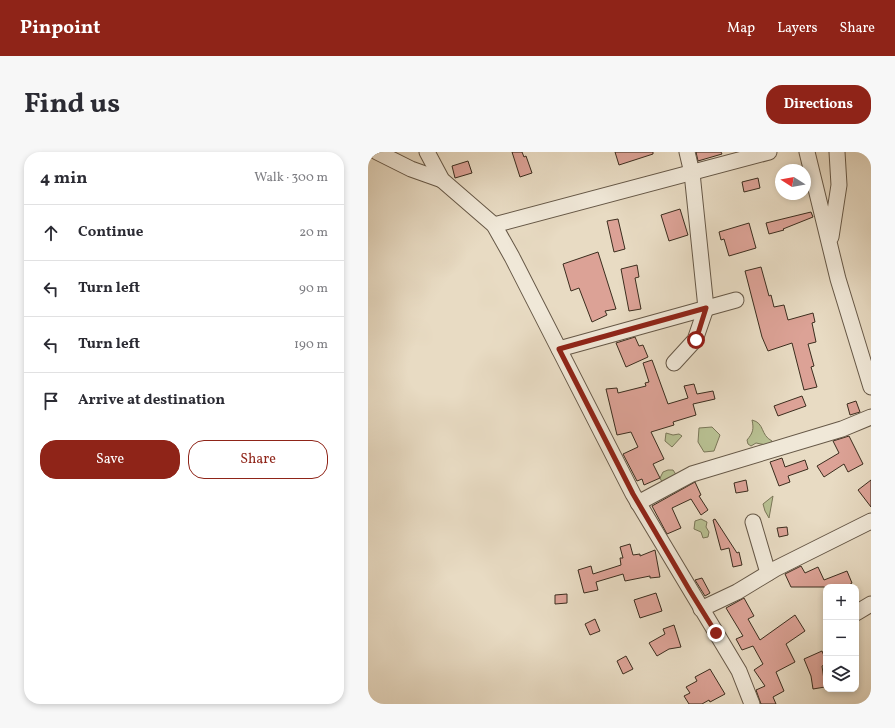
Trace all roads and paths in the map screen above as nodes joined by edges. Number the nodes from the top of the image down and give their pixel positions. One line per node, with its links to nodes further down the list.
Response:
1 (377, 152): 8 (street)
2 (427, 152): 8 (street)
3 (688, 152): 7 (street)
4 (769, 152): 7 (street)
5 (807, 152): 10 (street)
6 (837, 152): 10 (street)
7 (692, 173): 9 (street); 12 (street)
8 (442, 180): 9 (street)
9 (494, 225): 13 (street)
10 (830, 244): 15 (street)
11 (736, 300): 12 (street)
12 (706, 308): 13 (street); 14 (street)
13 (559, 349): 17 (street)
14 (674, 363)
15 (871, 387)
16 (871, 417): 17 (street)
17 (638, 503): 22 (street)
18 (871, 521): 20 (street)
19 (753, 522): 20 (street)
20 (768, 573): 22 (street)
21 (871, 604): 23 (street)
22 (701, 609): 24 (street)
23 (859, 611)
24 (752, 704)

